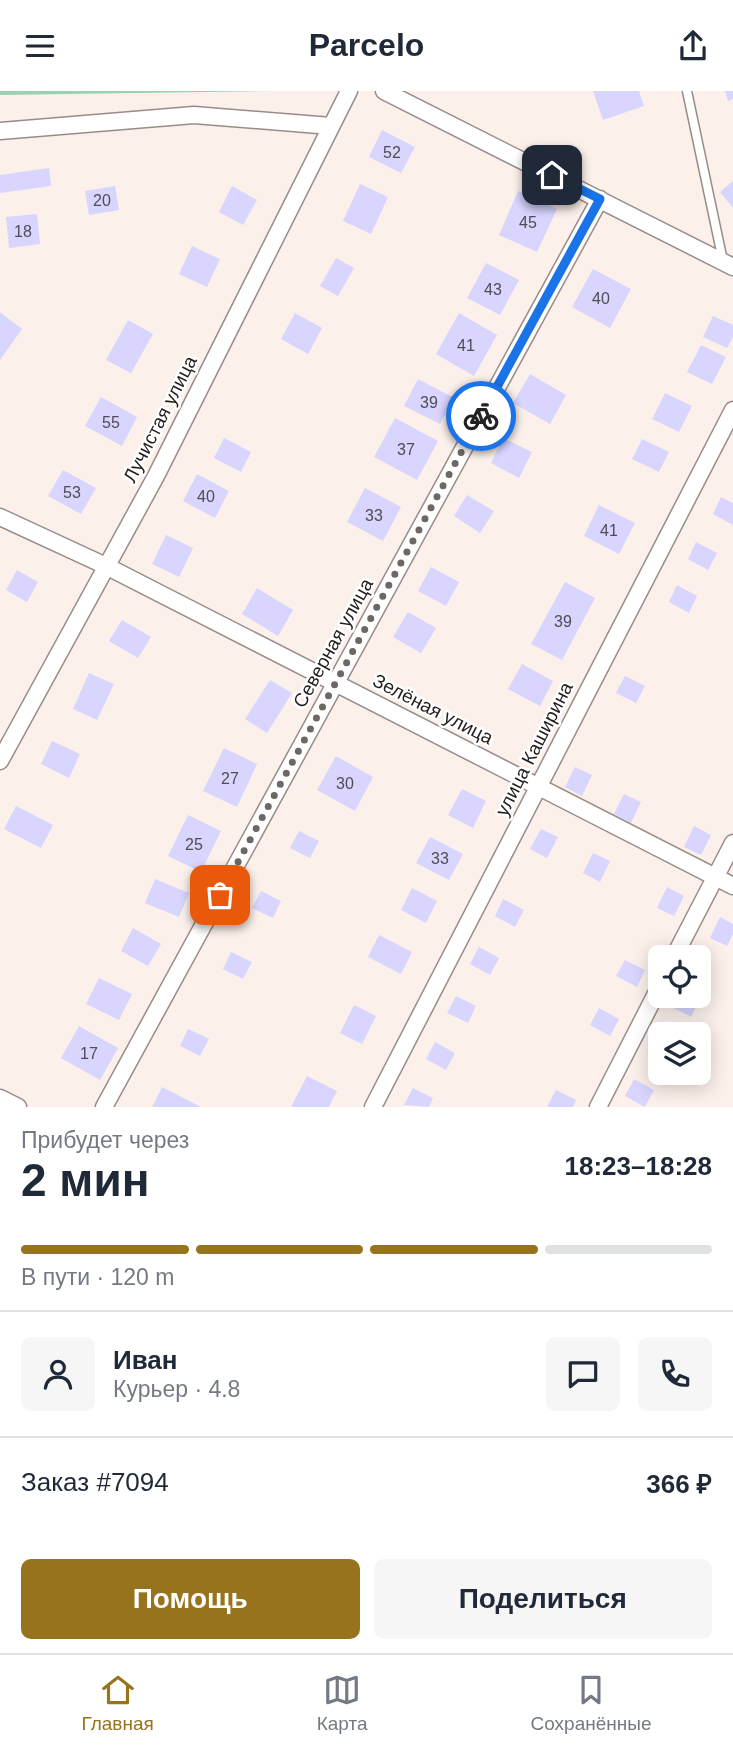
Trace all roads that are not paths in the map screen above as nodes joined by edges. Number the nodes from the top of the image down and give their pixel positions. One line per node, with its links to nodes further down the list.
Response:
1 (349, 91): 4 (street, Лучистая улица)
2 (384, 91): 6 (street)
3 (687, 91): 7 (lane)
4 (331, 126): 5 (street); 10 (street, Лучистая улица)
5 (0, 131)
6 (600, 199): 7 (street); 11 (street, Северная улица)
7 (728, 264)
8 (733, 410): 13 (street, улица Каширина)
9 (0, 517): 10 (street, Зелёная улица)
10 (106, 566): 11 (street, Зелёная улица); 12 (street, Лучистая улица)
11 (335, 683): 13 (street, Зелёная улица); 21 (street, Северная улица)
12 (0, 761)
13 (538, 787): 15 (street, Зелёная улица); 22 (street, улица Каширина)
14 (733, 843): 15 (street)
15 (716, 877): 16 (street, Зелёная улица); 17 (street)
16 (733, 886)
17 (680, 945)
18 (649, 1008): 23 (street)
19 (0, 1098): 20 (street)
20 (18, 1107)
21 (104, 1107)
22 (373, 1107)
23 (597, 1107)

